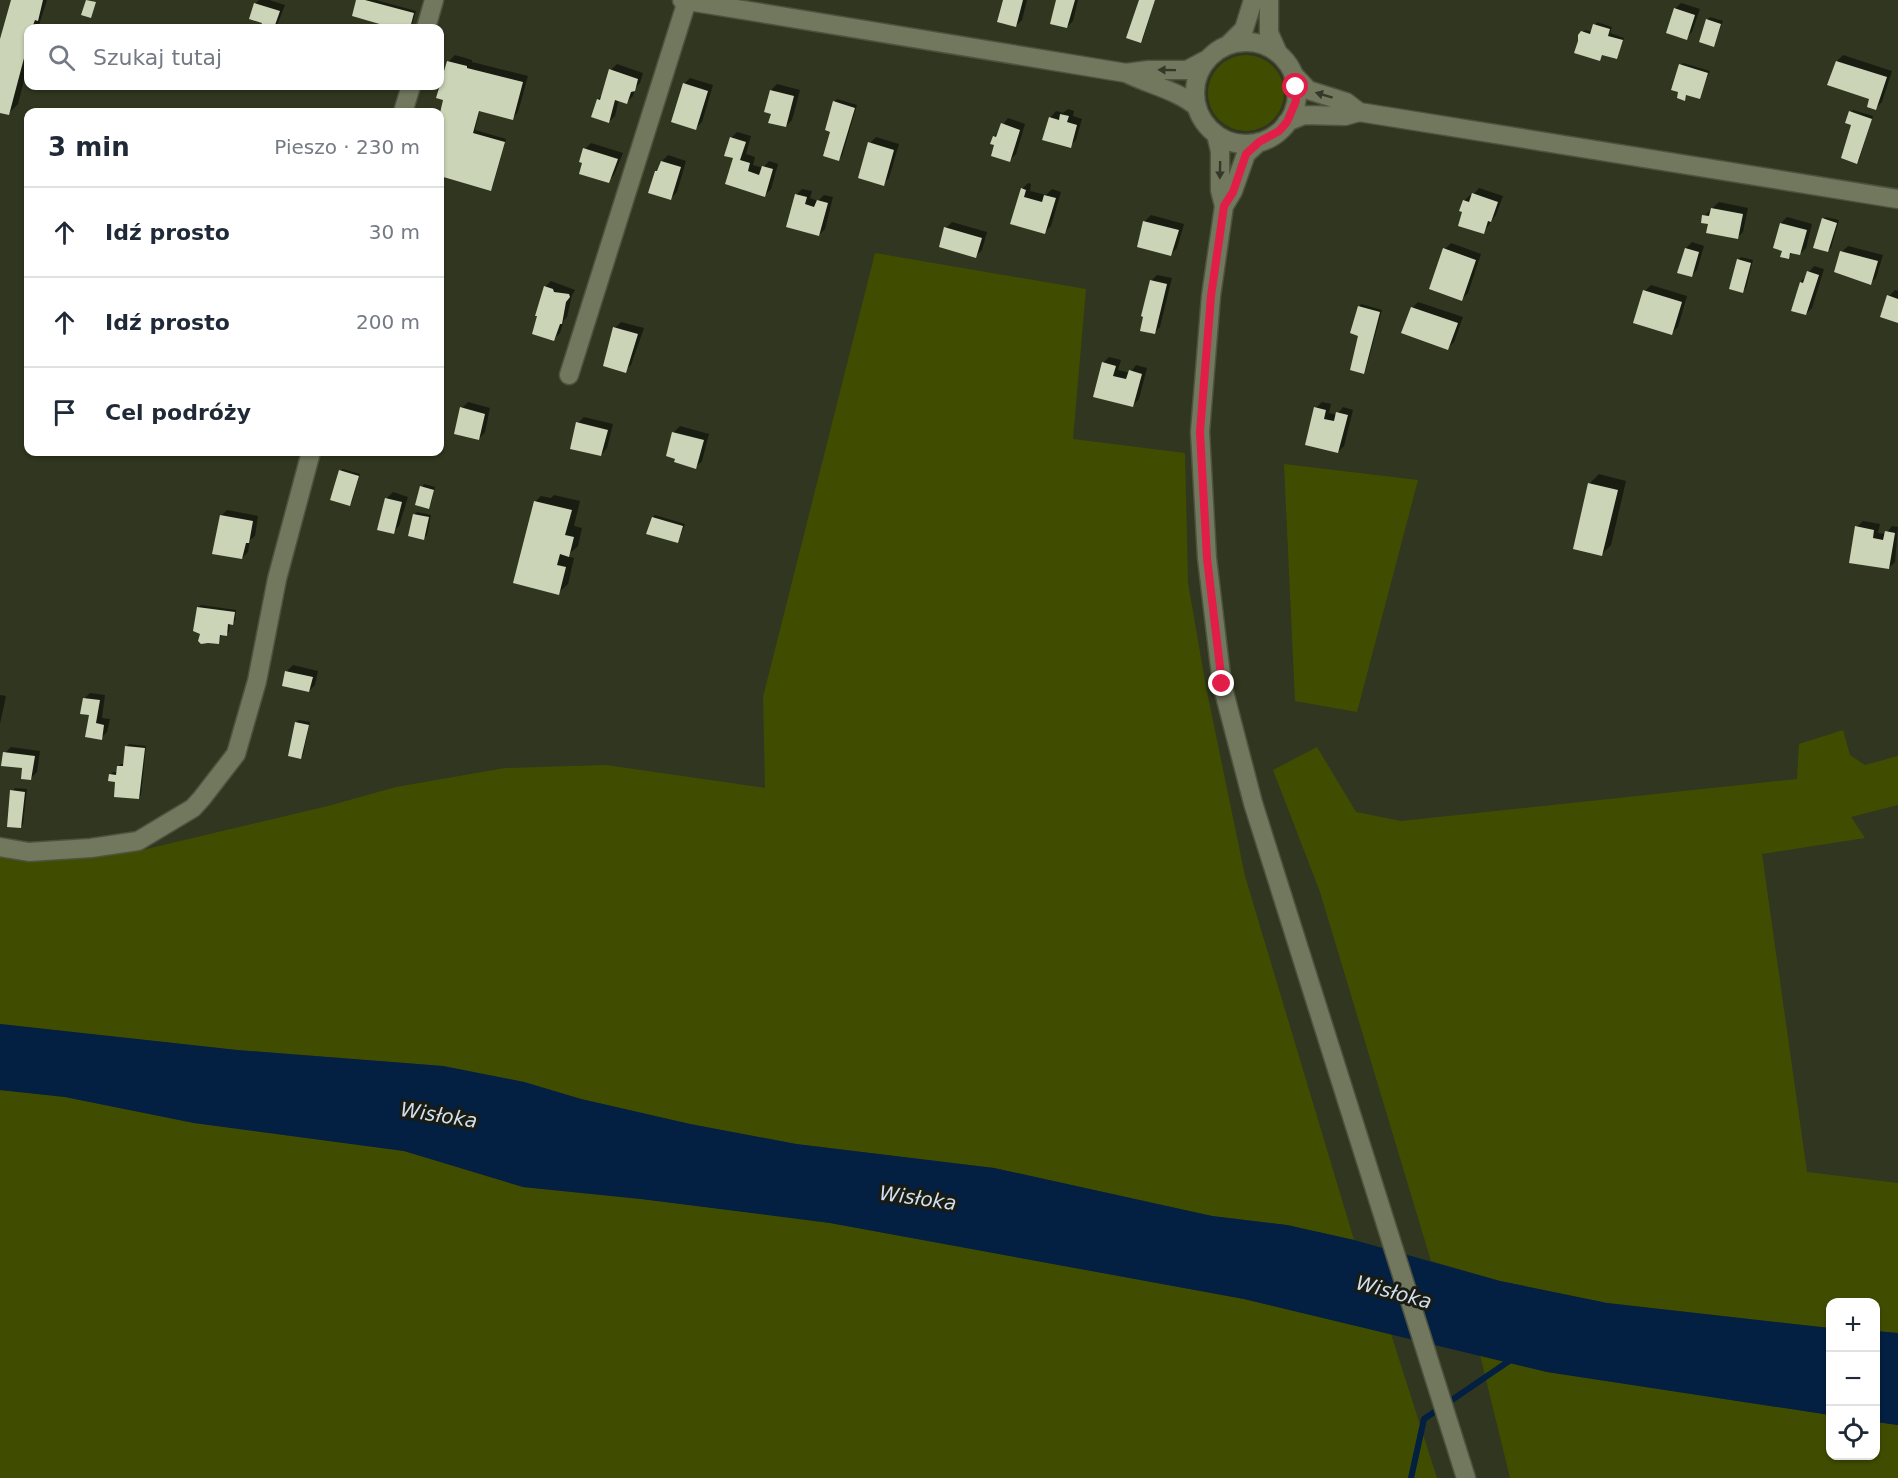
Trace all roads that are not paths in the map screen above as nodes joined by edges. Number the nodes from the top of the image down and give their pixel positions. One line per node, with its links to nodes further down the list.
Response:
1 (434, 0): 5 (main road)
2 (685, 0): 9 (main road); 20 (main road)
3 (1253, 0): 6 (main road)
4 (1269, 0): 7 (main road)
5 (427, 24)
6 (1228, 45): 7 (main road); 8 (main road)
7 (1278, 53): 10 (main road)
8 (1206, 60): 9 (main road, one-way to 9); 12 (main road)
9 (1126, 73): 12 (main road)
10 (1293, 75): 14 (main road, one-way to 10); 15 (main road)
11 (410, 90): 13 (main road)
12 (1197, 106): 16 (main road)
13 (404, 108)
14 (1359, 111): 15 (main road); 18 (main road)
15 (1287, 122): 17 (main road)
16 (1216, 134): 17 (main road); 19 (main road, one-way to 19)
17 (1259, 142): 19 (main road)
18 (1898, 199)
19 (1224, 206): 23 (main road)
20 (568, 375)
21 (310, 456): 22 (main road)
22 (0, 847)
23 (1466, 1478)

